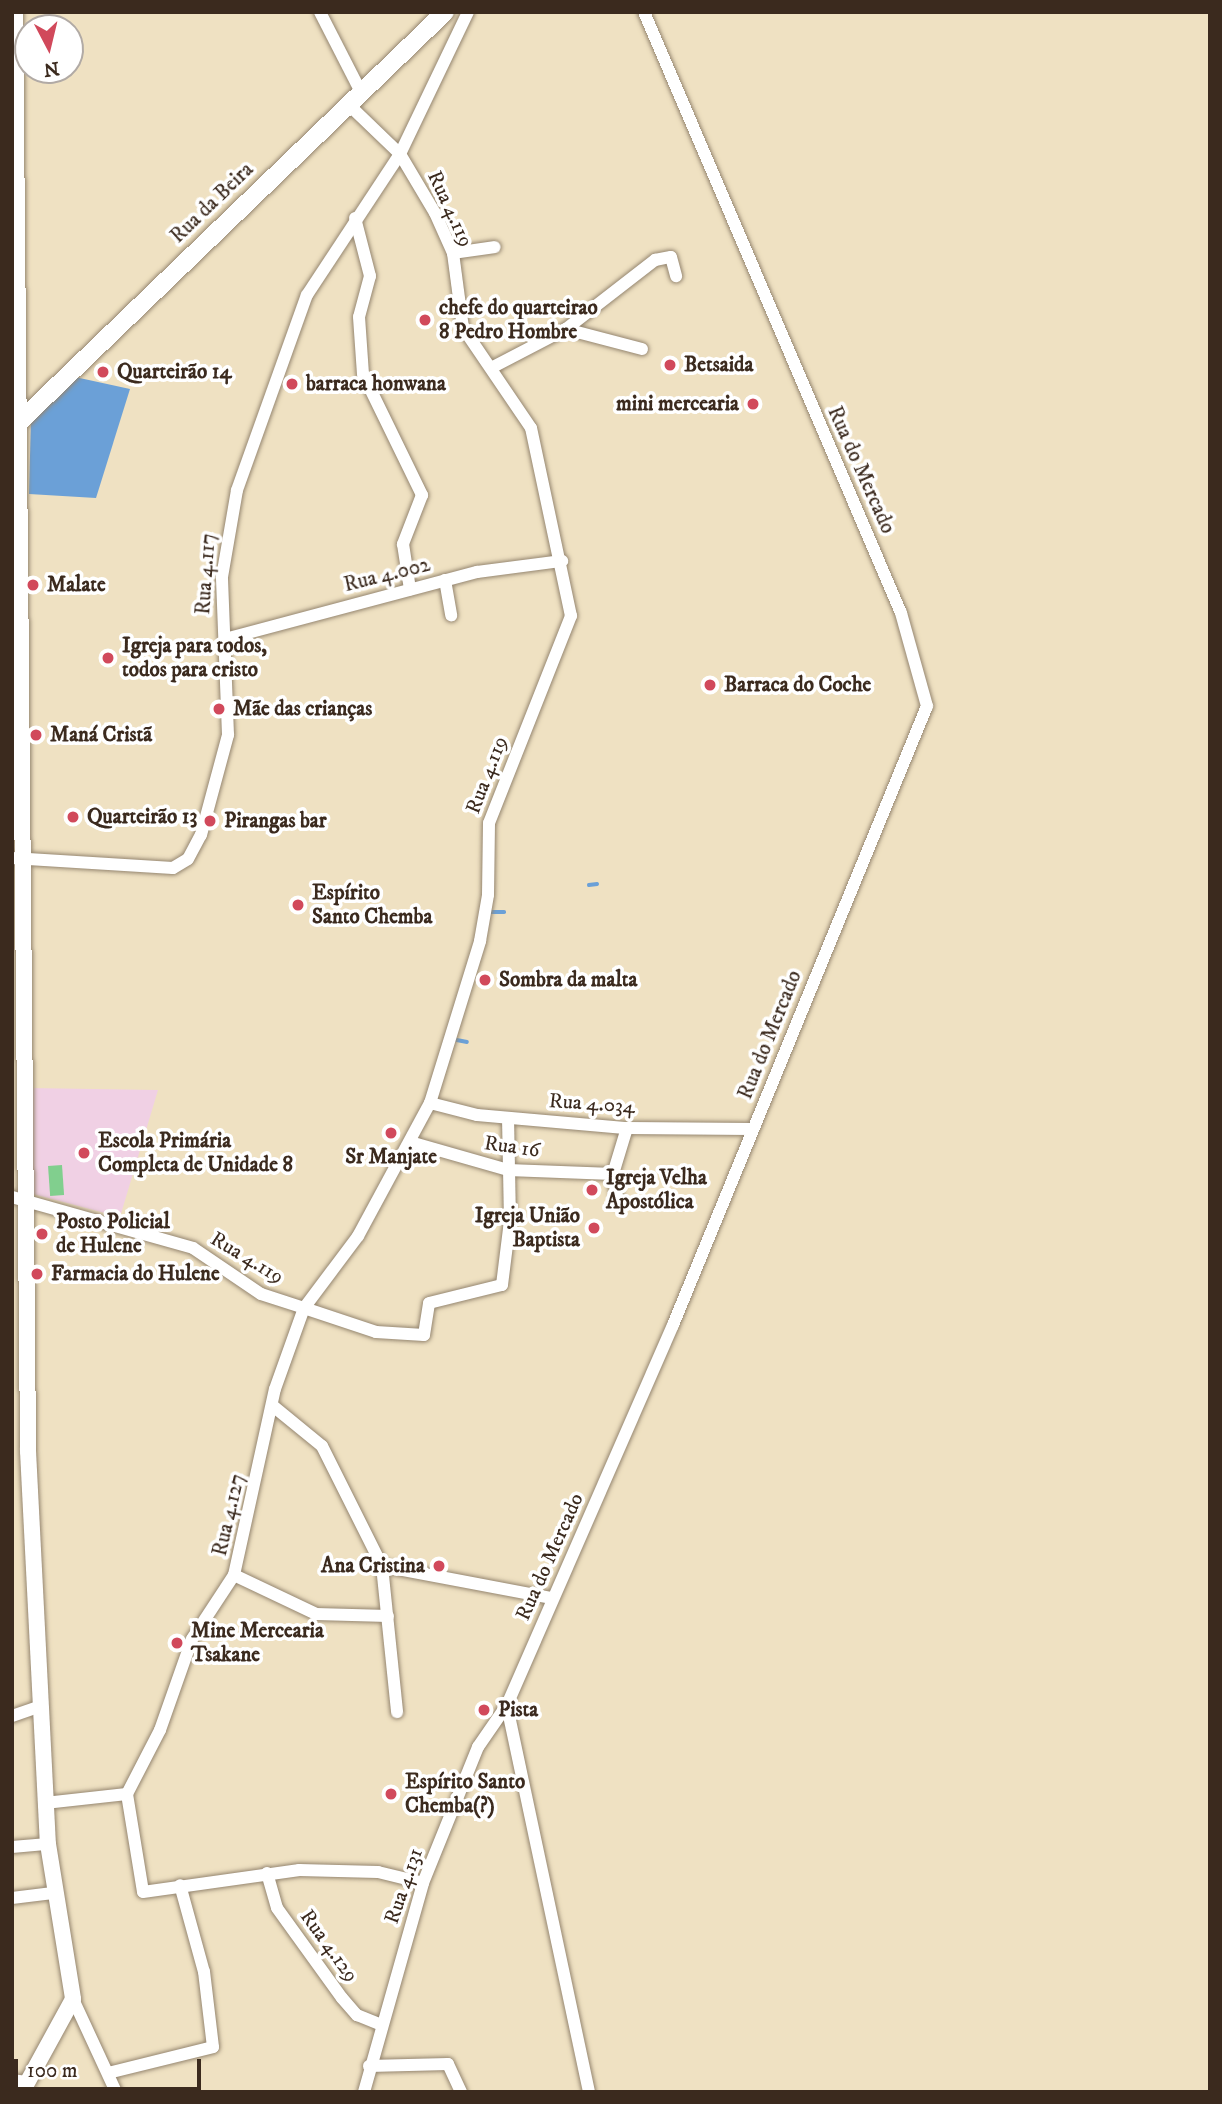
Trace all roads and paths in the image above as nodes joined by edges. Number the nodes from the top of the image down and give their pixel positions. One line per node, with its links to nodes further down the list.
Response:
1 (320, 12): 7 (street, Rua 4.119)
2 (445, 12): 7 (main road, Rua da Beira)
3 (468, 12): 8 (street, Rua 4.117)
4 (643, 12): 38 (street, Rua do Mercado)
5 (14, 22): 6 (street)
6 (13, 98): 9 (street)
7 (354, 98): 8 (street, Rua 4.119); 20 (main road, Rua da Beira)
8 (400, 154): 10 (street, Rua 4.117); 13 (street, Rua 4.119)
9 (14, 164): 11 (street)
10 (355, 218): 24 (street); 26 (street, Rua 4.117)
11 (14, 234): 15 (street)
12 (495, 247): 13 (street)
13 (453, 253): 18 (street, Rua 4.119)
14 (676, 276): 16 (street)
15 (14, 308): 19 (street)
16 (566, 329): 17 (street); 18 (street)
17 (642, 349)
18 (491, 368): 21 (street, Rua 4.119)
19 (14, 377): 20 (street)
20 (15, 427): 22 (street)
21 (562, 561): 23 (street, Rua 4.002); 34 (street, Rua 4.119)
22 (16, 575): 27 (street)
23 (445, 580): 24 (street, Rua 4.002); 25 (street)
24 (410, 589): 26 (street, Rua 4.002)
25 (451, 615)
26 (225, 639): 30 (street, Rua 4.117)
27 (15, 646): 28 (street)
28 (15, 712): 29 (street)
29 (16, 791): 30 (street)
30 (16, 858): 31 (street)
31 (17, 926): 32 (street)
32 (17, 985): 33 (street)
33 (17, 1060): 36 (street)
34 (430, 1103): 35 (street, Rua 4.034); 39 (street, Rua 4.119)
35 (508, 1118): 37 (street, Rua 4.034); 40 (street)
36 (17, 1127): 42 (street)
37 (627, 1128): 38 (street, Rua 4.034); 41 (street)
38 (752, 1129): 48 (street, Rua do Mercado)
39 (410, 1142): 40 (street, Rua 16); 44 (street, Rua 4.119)
40 (508, 1170): 41 (street, Rua 16); 44 (street)
41 (613, 1174): 43 (street)
42 (19, 1197): 44 (street, Rua 4.119); 51 (street)
43 (618, 1203)
44 (304, 1308): 45 (street, Rua 4.127)
45 (272, 1406): 46 (street); 47 (street, Rua 4.127)
46 (382, 1566): 48 (street); 49 (street)
47 (234, 1575): 49 (street); 54 (street, Rua 4.127)
48 (552, 1598): 50 (street, Rua do Mercado)
49 (388, 1616): 52 (street)
50 (507, 1705): 59 (street, Rua 4.131); 71 (street)
51 (38, 1707): 53 (street); 55 (street)
52 (397, 1712)
53 (12, 1716)
54 (127, 1794): 55 (street); 60 (street)
55 (45, 1803): 56 (street)
56 (48, 1844): 57 (street); 61 (street)
57 (12, 1847)
58 (267, 1873): 59 (street); 60 (street); 64 (street, Rua 4.129)
59 (423, 1883): 64 (street, Rua 4.131)
60 (180, 1885): 66 (street)
61 (53, 1893): 62 (street); 63 (street)
62 (12, 1898)
63 (73, 1999): 66 (street); 67 (street)
64 (379, 2024): 65 (street, Rua 4.131)
65 (369, 2066): 69 (street, Rua 4.131); 70 (street)
66 (108, 2073): 68 (street)
67 (20, 2084)
68 (116, 2092)
69 (364, 2092)
70 (461, 2092)
71 (589, 2092)

